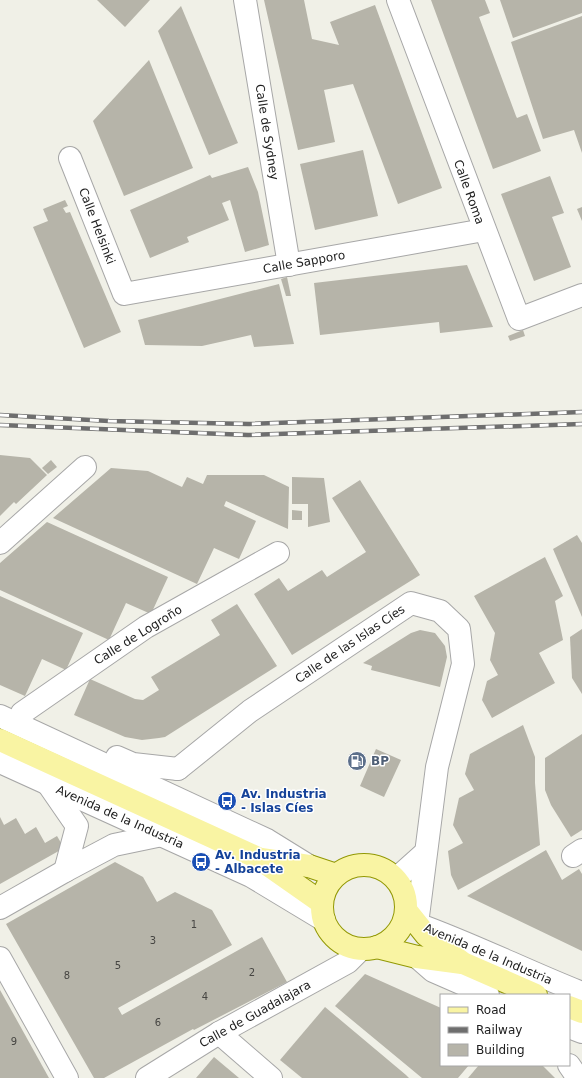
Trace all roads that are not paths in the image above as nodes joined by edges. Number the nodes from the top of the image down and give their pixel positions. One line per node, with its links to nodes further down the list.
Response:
1 (245, 0): 5 (street, Calle de Sydney)
2 (398, 0): 4 (street, Calle Roma)
3 (70, 158): 6 (street, Calle Helsinki)
4 (484, 230): 5 (street, Calle Sapporo); 7 (street, Calle Roma)
5 (289, 265): 6 (street, Calle Sapporo)
6 (124, 294)
7 (582, 295)
8 (85, 467): 9 (street)
9 (0, 543)
10 (278, 553): 12 (street, Calle de Logroño)
11 (0, 703): 12 (street)
12 (22, 713): 16 (street)
13 (0, 716): 18 (street, Avenida de la Industria)
14 (0, 740): 21 (main road, Avenida de la Industria)
15 (0, 762): 17 (street, Avenida de la Industria)
16 (178, 769): 18 (street); 20 (street, Calle de las Islas Cíes)
17 (48, 784): 19 (street, Avenida de la Industria); 23 (street)
18 (170, 794): 22 (street, Avenida de la Industria)
19 (162, 835): 23 (street); 27 (street, Avenida de la Industria)
20 (425, 853): 25 (street); 28 (street, Calle de las Islas Cíes)
21 (258, 858): 22 (main road, Avenida de la Industria); 27 (main road, Avenida de la Industria)
22 (309, 866): 24 (main road, Avenida de la Industria)
23 (65, 871): 26 (street)
24 (336, 875): 25 (main road); 27 (main road)
25 (396, 879): 28 (main road)
26 (0, 908)
27 (323, 912): 29 (main road)
28 (408, 918): 29 (main road); 32 (main road, Avenida de la Industria); 33 (street, Avenida de la Industria)
29 (369, 948): 30 (main road, Avenida de la Industria); 40 (street, Calle de Guadalajara)
30 (417, 957): 32 (main road, Avenida de la Industria); 34 (street, Avenida de la Industria)
31 (0, 958): 42 (street)
32 (463, 963): 35 (main road, Avenida de la Industria)
33 (582, 993)
34 (486, 994)
35 (534, 994)
36 (570, 1008): 37 (main road)
37 (582, 1012)
38 (570, 1027): 39 (street)
39 (582, 1032)
40 (218, 1033): 43 (street, Calle de Guadalajara); 44 (street)
41 (570, 1066): 45 (street)
42 (67, 1078)
43 (147, 1078)
44 (272, 1078)
45 (578, 1078)

